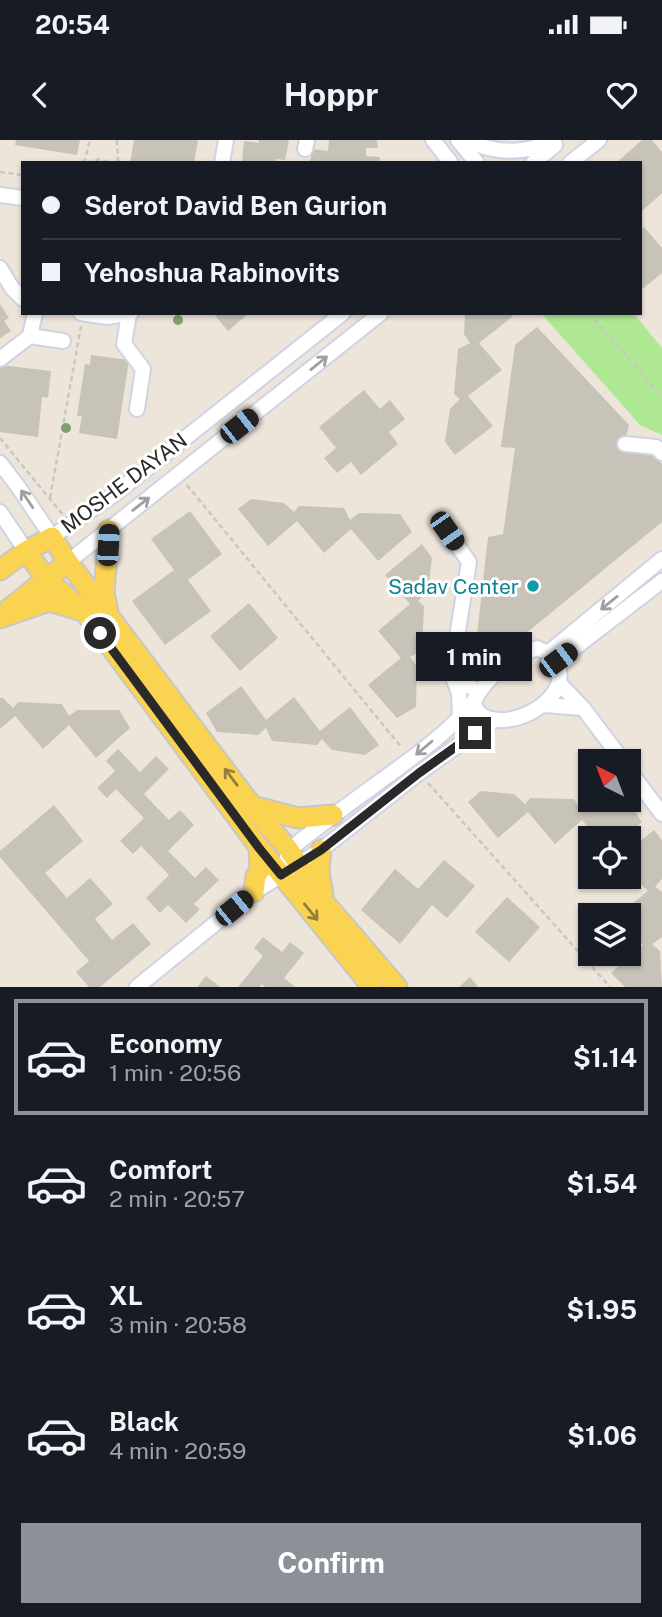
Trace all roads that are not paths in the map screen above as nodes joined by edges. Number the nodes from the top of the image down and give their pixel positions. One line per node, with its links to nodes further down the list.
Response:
1 (226, 140): 8 (street)
2 (433, 140): 9 (street); 10 (street)
3 (458, 140): 11 (street)
4 (466, 140): 5 (street)
5 (554, 140)
6 (562, 140): 12 (street)
7 (599, 140): 13 (street)
8 (222, 161)
9 (437, 161)
10 (450, 161)
11 (475, 161)
12 (536, 161)
13 (573, 161)
14 (0, 194): 15 (street)
15 (21, 198)
16 (0, 268): 17 (street)
17 (21, 297)
18 (35, 315): 24 (street)
19 (91, 315): 20 (street)
20 (123, 315)
21 (130, 315): 27 (street)
22 (340, 315): 34 (street, MOSHE DAYAN)
23 (378, 315): 32 (street, MOSHE DAYAN, one-way to 23)
24 (30, 336): 25 (street); 26 (street)
25 (62, 341)
26 (0, 359)
27 (137, 409)
28 (625, 444): 29 (street)
29 (662, 453)
30 (0, 463): 34 (street, one-way to 30)
31 (0, 512): 35 (street)
32 (109, 530): 37 (street, MOSHE DAYAN); 42 (main road)
33 (447, 531): 45 (street)
34 (52, 537): 35 (main road, MOSHE DAYAN); 37 (main road)
35 (26, 551): 38 (main road, MOSHE DAYAN); 39 (main road)
36 (662, 559): 44 (street, one-way to 44)
37 (68, 562): 39 (main road, MOSHE DAYAN); 42 (main road)
38 (0, 570)
39 (47, 580): 41 (main road); 43 (main road, MOSHE DAYAN)
40 (662, 581): 44 (street)
41 (84, 611): 43 (main road); 57 (main road)
42 (109, 616): 54 (main road, one-way to 42)
43 (0, 617)
44 (553, 657): 46 (street); 47 (street)
45 (451, 674): 47 (street); 50 (street)
46 (559, 683): 48 (street); 49 (street)
47 (473, 693): 50 (street); 51 (street)
48 (545, 705): 49 (street); 51 (street)
49 (583, 708): 52 (street)
50 (460, 718): 56 (street, one-way to 56)
51 (494, 720): 58 (street)
52 (614, 749)
53 (641, 786): 55 (street)
54 (252, 806): 56 (main road); 59 (main road)
55 (662, 814)
56 (333, 815): 59 (street)
57 (259, 848): 59 (main road); 60 (main road)
58 (321, 850): 59 (street); 61 (main road)
59 (289, 863): 60 (street); 61 (main road); 63 (main road, one-way to 63)
60 (254, 892): 62 (street)
61 (324, 902): 64 (main road)
62 (137, 987)
63 (372, 987)
64 (397, 987)

